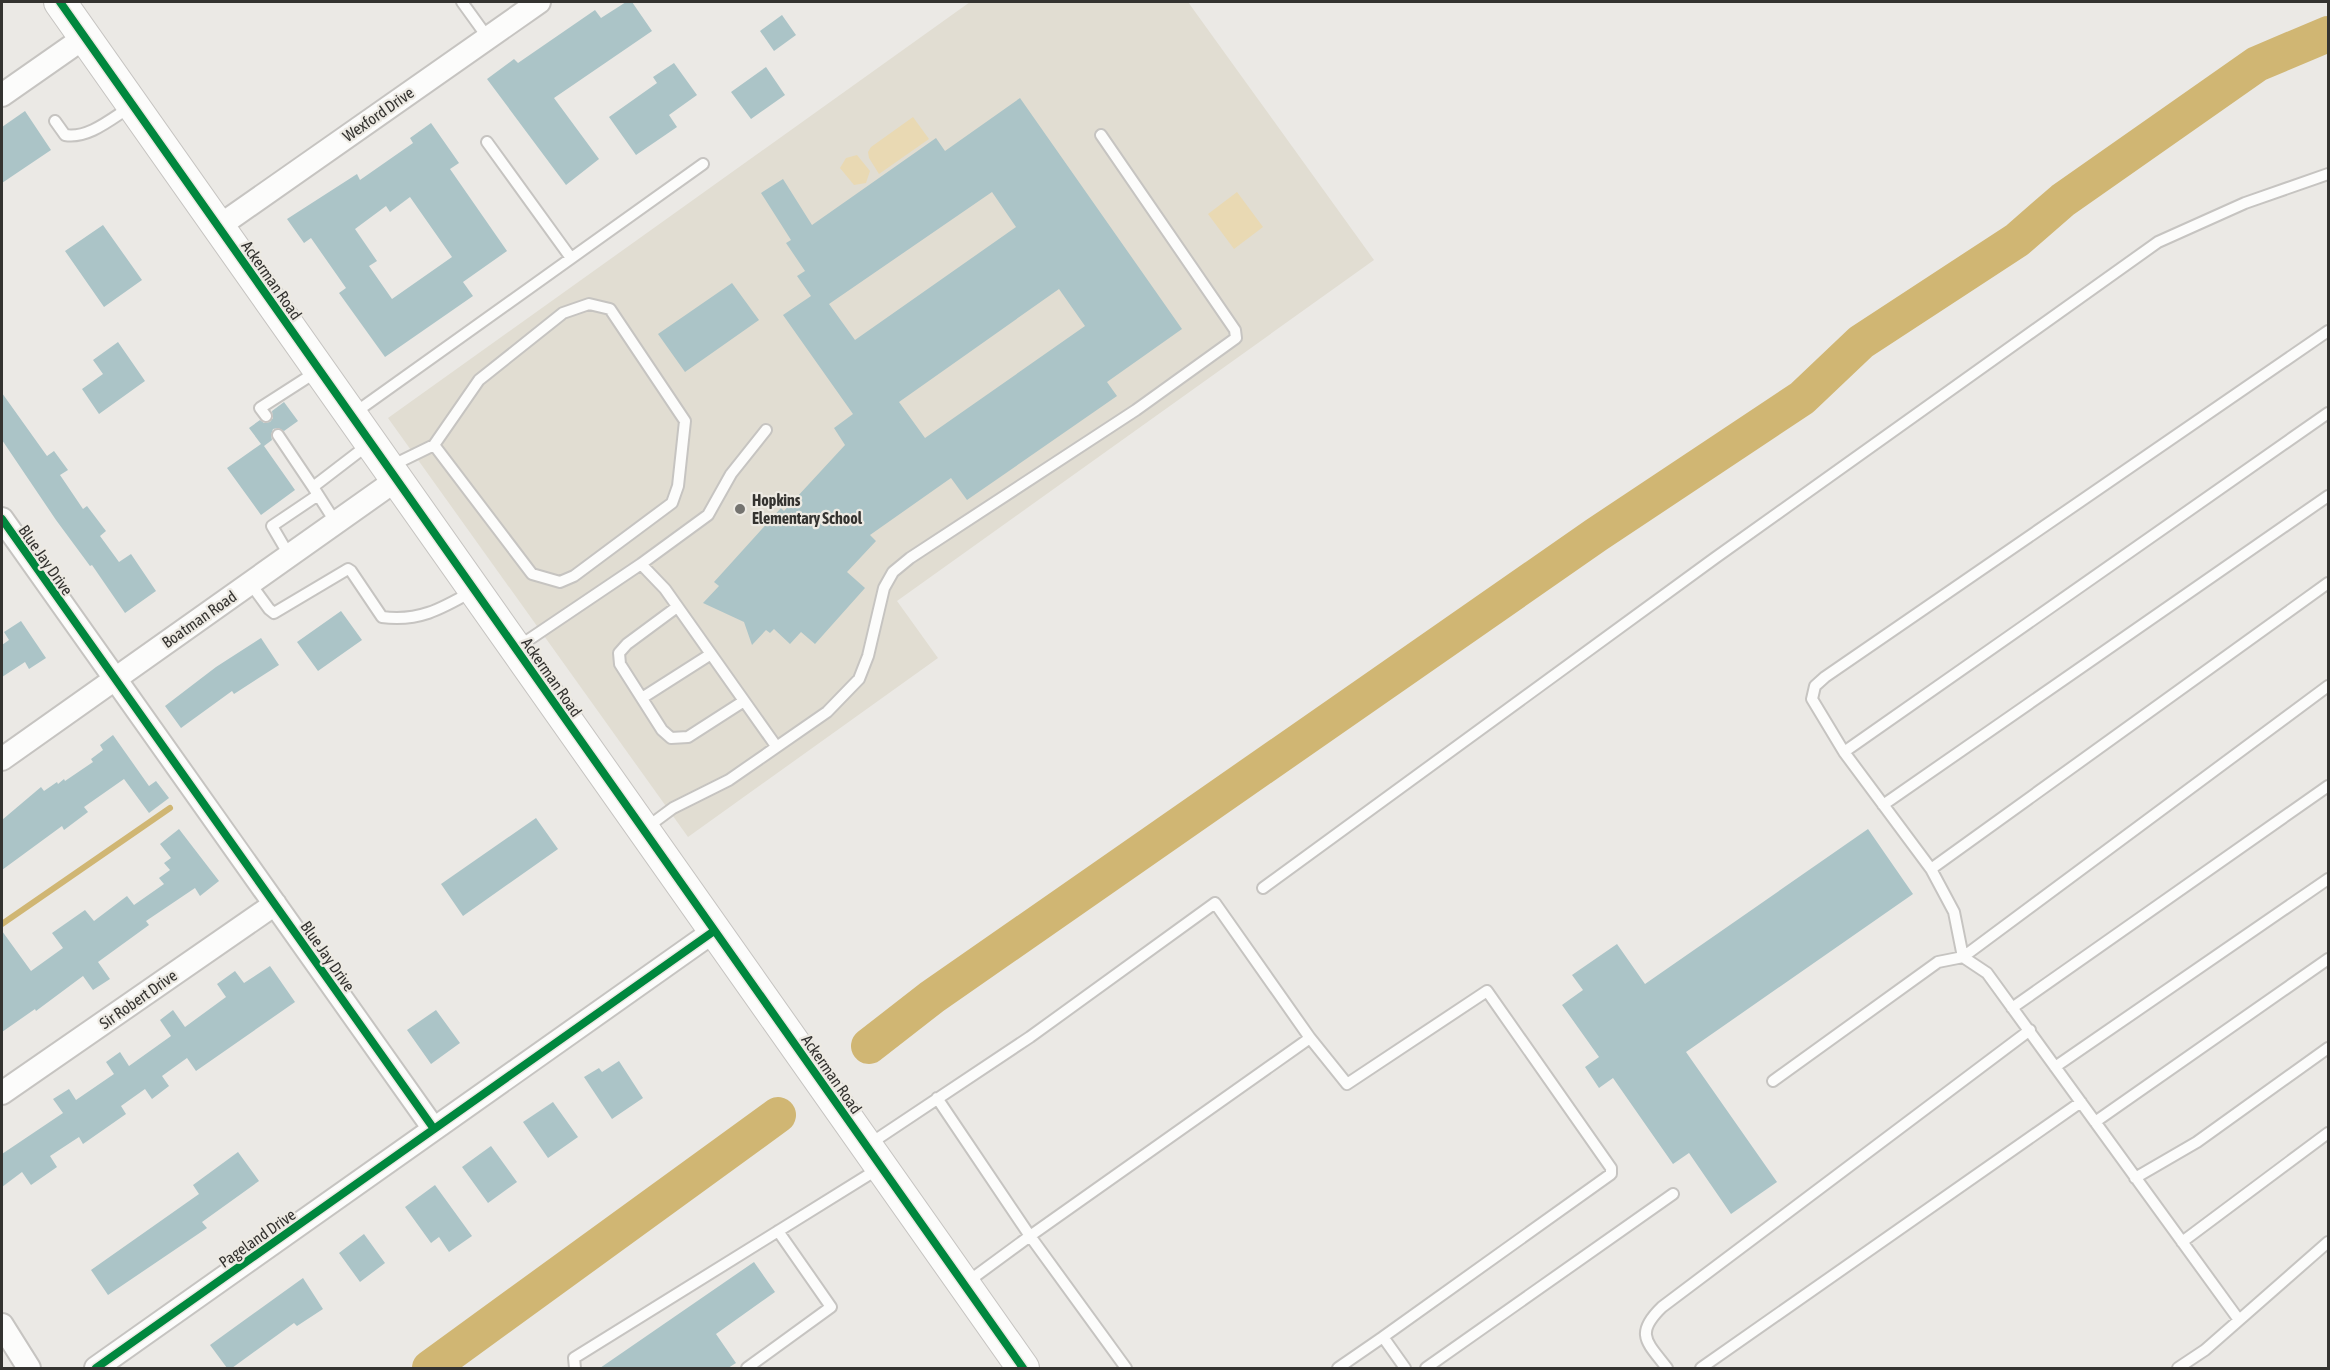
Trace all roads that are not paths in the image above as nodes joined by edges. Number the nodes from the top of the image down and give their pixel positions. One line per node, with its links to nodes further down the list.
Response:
1 (60, 2): 4 (street, Ackerman Road)
2 (462, 2): 5 (lane)
3 (539, 2): 5 (street, Wexford Drive)
4 (85, 37): 6 (street); 7 (street, Ackerman Road)
5 (488, 38): 13 (street, Wexford Drive)
6 (2, 95)
7 (133, 106): 8 (lane); 13 (street, Ackerman Road)
8 (55, 121)
9 (1101, 135): 40 (lane)
10 (487, 142): 14 (lane)
11 (704, 164): 14 (lane)
12 (2328, 174): 48 (lane)
13 (218, 227): 16 (street, Ackerman Road)
14 (572, 258): 18 (lane)
15 (2328, 331): 41 (lane)
16 (319, 371): 18 (street, Ackerman Road); 19 (lane)
17 (2328, 413): 41 (lane)
18 (351, 415): 23 (street, Ackerman Road)
19 (266, 416)
20 (766, 430): 29 (lane)
21 (278, 435): 24 (lane)
22 (434, 445): 22 (lane); 23 (lane)
23 (385, 463): 24 (lane); 27 (street, Boatman Road); 32 (street, Ackerman Road)
24 (315, 491): 27 (lane); 28 (lane)
25 (2328, 496): 44 (lane)
26 (2, 519): 36 (street, Blue Jay Drive)
27 (336, 523): 28 (street, Boatman Road)
28 (289, 555): 30 (street, Boatman Road)
29 (641, 564): 33 (lane); 34 (lane)
30 (250, 583): 32 (lane); 36 (street, Boatman Road)
31 (2328, 583): 46 (lane)
32 (474, 591): 34 (street, Ackerman Road)
33 (677, 607): 35 (lane); 38 (lane)
34 (515, 649): 45 (street, Ackerman Road)
35 (711, 654): 38 (lane); 39 (lane)
36 (113, 679): 42 (street, Boatman Road); 49 (street, Blue Jay Drive)
37 (2328, 686): 51 (lane)
38 (642, 698): 39 (lane)
39 (744, 701): 40 (lane)
40 (776, 746): 45 (lane)
41 (1844, 752): 44 (lane)
42 (2, 759)
43 (2328, 786): 53 (lane)
44 (1883, 805): 46 (lane)
45 (643, 830): 50 (street, Ackerman Road)
46 (1931, 869): 51 (lane)
47 (2328, 879): 57 (lane)
48 (1263, 888)
49 (274, 904): 59 (street, Sir Robert Drive); 63 (street, Blue Jay Drive)
50 (714, 931): 63 (street); 65 (street, Ackerman Road)
51 (1963, 957): 53 (lane); 58 (lane)
52 (2328, 959): 62 (lane)
53 (2012, 1008): 54 (lane)
54 (2030, 1030): 57 (lane); 85 (lane)
55 (1310, 1038): 60 (lane); 69 (lane); 75 (lane)
56 (2328, 1048): 66 (lane)
57 (2055, 1067): 61 (lane)
58 (1773, 1081)
59 (2, 1093)
60 (937, 1098): 65 (lane); 69 (lane)
61 (2081, 1102): 62 (lane); 86 (lane)
62 (2095, 1122): 66 (lane)
63 (434, 1129): 77 (street, Pageland Drive)
64 (2328, 1133): 70 (lane)
65 (874, 1157): 68 (lane); 72 (street, Ackerman Road)
66 (2136, 1178): 70 (lane)
67 (1674, 1194): 84 (lane)
68 (778, 1231): 78 (lane); 79 (lane)
69 (1030, 1236): 72 (lane); 81 (lane)
70 (2182, 1242): 73 (lane)
71 (2328, 1242): 73 (lane)
72 (964, 1285): 80 (street, Ackerman Road)
73 (2239, 1320): 87 (lane)
74 (2, 1325): 76 (street)
75 (1383, 1337): 82 (lane); 83 (lane)
76 (28, 1368)
77 (96, 1368)
78 (575, 1368)
79 (747, 1368)
80 (1023, 1368)
81 (1126, 1368)
82 (1338, 1368)
83 (1405, 1368)
84 (1426, 1368)
85 (1667, 1368)
86 (1701, 1368)
87 (2178, 1368)

